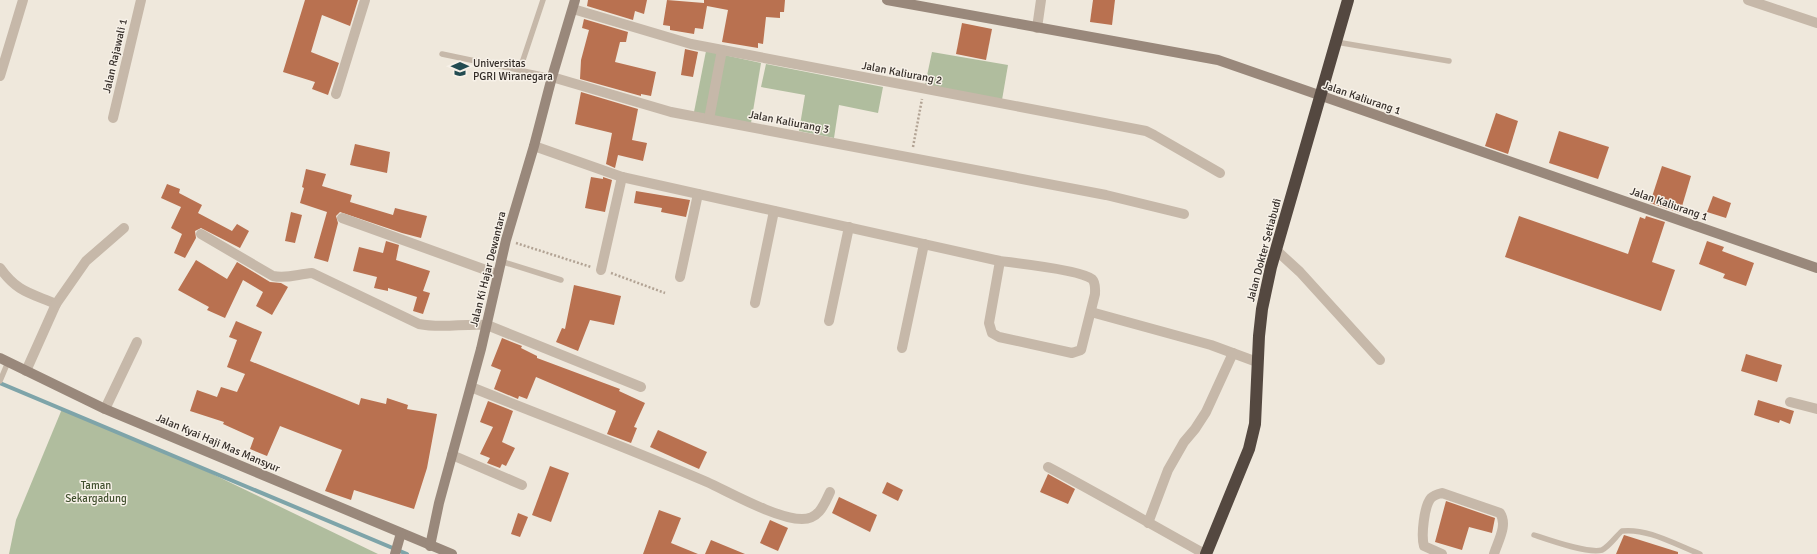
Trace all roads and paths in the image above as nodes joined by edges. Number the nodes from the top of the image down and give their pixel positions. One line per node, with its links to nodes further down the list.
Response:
1 (23, 0): 16 (street)
2 (140, 0): 22 (street, Jalan Rajawali 1)
3 (365, 0): 20 (street)
4 (543, 0): 17 (lane)
5 (887, 0): 11 (main road, Jalan Kaliurang 1)
6 (1041, 0): 11 (street)
7 (1348, 0): 12 (highway, Jalan Dokter Setiabudi)
8 (1748, 0): 10 (street)
9 (574, 5): 13 (street, Jalan Kaliurang 2); 18 (main road, Jalan Ki Hajar Dewantara)
10 (1817, 23)
11 (1037, 28): 21 (main road, Jalan Kaliurang 1)
12 (1336, 42): 15 (lane); 21 (highway, Jalan Dokter Setiabudi)
13 (722, 50): 19 (street, Jalan Kaliurang 2); 23 (street)
14 (442, 54): 17 (lane)
15 (1448, 61)
16 (1, 71)
17 (519, 72): 18 (lane)
18 (552, 77): 23 (street, Jalan Kaliurang 3); 24 (main road, Jalan Ki Hajar Dewantara)
19 (924, 89): 25 (path); 26 (street, Jalan Kaliurang 2)
20 (336, 94)
21 (1320, 96): 37 (highway, Jalan Dokter Setiabudi); 41 (main road, Jalan Kaliurang 1)
22 (113, 118)
23 (709, 119): 25 (street, Jalan Kaliurang 3)
24 (534, 146): 27 (street); 35 (main road, Jalan Ki Hajar Dewantara)
25 (911, 158): 30 (street, Jalan Kaliurang 3)
26 (1220, 173)
27 (622, 177): 28 (street); 42 (street)
28 (698, 194): 29 (street); 44 (street)
29 (774, 211): 32 (street); 47 (street)
30 (1184, 214)
31 (342, 218): 43 (street)
32 (849, 227): 36 (street); 51 (street)
33 (124, 228): 48 (street)
34 (201, 234): 50 (street)
35 (506, 240): 38 (main road, Jalan Ki Hajar Dewantara); 42 (path)
36 (924, 244): 39 (street); 53 (street)
37 (1276, 250): 55 (street); 56 (highway, Jalan Dokter Setiabudi)
38 (500, 261): 43 (main road, Jalan Ki Hajar Dewantara); 45 (lane)
39 (1000, 261): 49 (street); 49 (street)
40 (0, 268): 48 (street)
41 (1817, 268)
42 (601, 270): 46 (path)
43 (497, 274): 50 (main road, Jalan Ki Hajar Dewantara)
44 (680, 277)
45 (561, 280)
46 (665, 293)
47 (755, 303)
48 (56, 304): 58 (street)
49 (1091, 312): 54 (street)
50 (488, 321): 60 (main road, Jalan Ki Hajar Dewantara); 61 (street)
51 (829, 321)
52 (137, 342): 63 (street)
53 (902, 348)
54 (1233, 353): 56 (street); 69 (street)
55 (1380, 360)
56 (1258, 362): 75 (highway, Jalan Dokter Setiabudi)
57 (4, 364): 58 (main road, Jalan Kyai Haji Mas Mansyur); 59 (lane)
58 (26, 371): 63 (main road, Jalan Kyai Haji Mas Mansyur)
59 (0, 381)
60 (471, 387): 65 (main road, Jalan Ki Hajar Dewantara); 68 (street)
61 (641, 387)
62 (1790, 402): 64 (street)
63 (105, 409): 71 (main road, Jalan Kyai Haji Mas Mansyur)
64 (1817, 409)
65 (452, 455): 67 (street); 72 (main road, Jalan Ki Hajar Dewantara)
66 (1048, 467): 69 (street)
67 (522, 485)
68 (830, 492)
69 (1148, 523): 75 (street)
70 (1534, 535): 78 (lane)
71 (400, 536): 72 (main road, Jalan Kyai Haji Mas Mansyur); 73 (main road)
72 (430, 546): 74 (main road, Jalan Kyai Haji Mas Mansyur)
73 (395, 554)
74 (452, 554)
75 (1206, 554)
76 (1442, 554): 77 (street)
77 (1494, 554)
78 (1700, 554)

